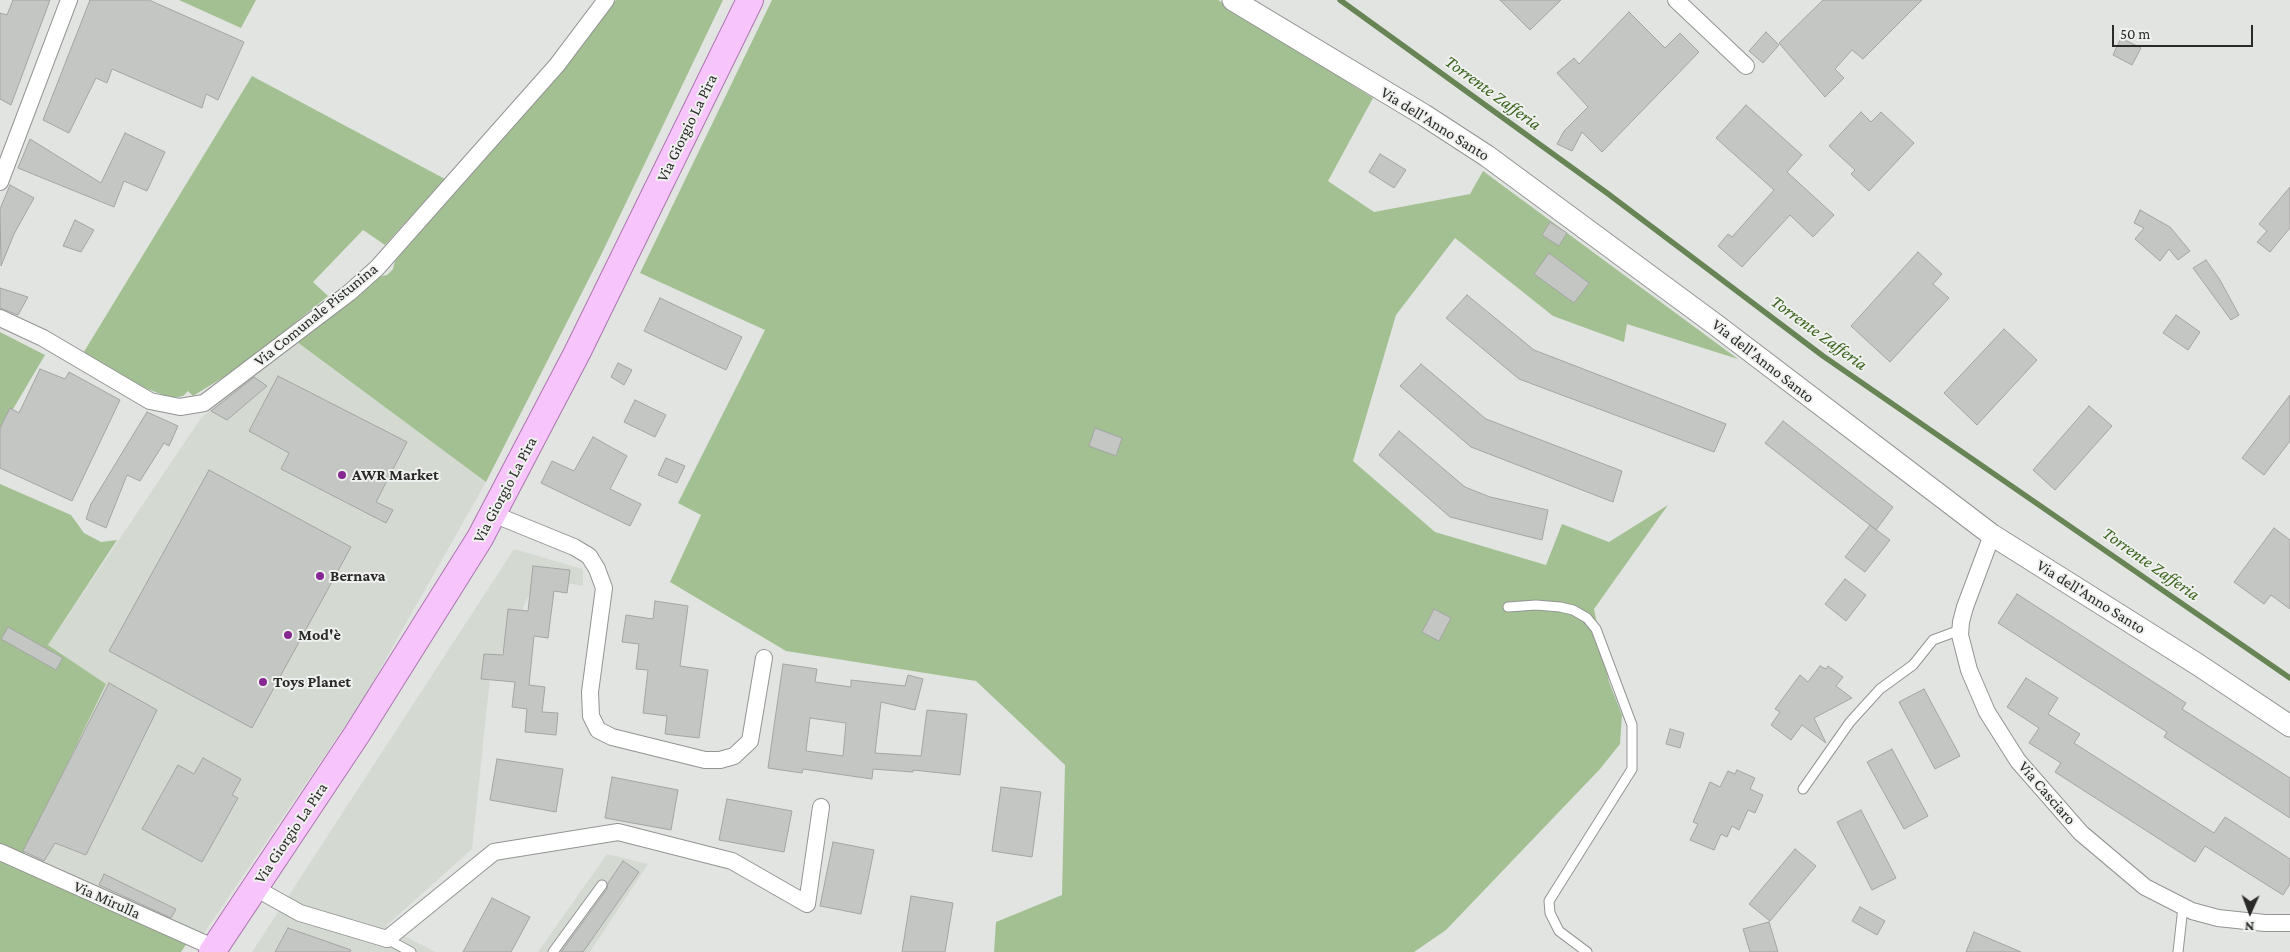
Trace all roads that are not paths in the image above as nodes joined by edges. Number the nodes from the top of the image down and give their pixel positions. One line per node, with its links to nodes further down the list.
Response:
1 (69, 0): 7 (street)
2 (606, 0): 8 (street, Via Comunale Pistunina)
3 (750, 0): 9 (main road, Via Giorgio La Pira)
4 (1233, 0): 10 (street, Via dell'Anno Santo)
5 (1676, 0): 6 (street)
6 (1746, 66)
7 (0, 182)
8 (0, 318)
9 (493, 514): 13 (street); 19 (main road, Via Giorgio La Pira)
10 (1992, 535): 12 (street, Via Casciaro); 14 (street, Via dell'Anno Santo)
11 (1508, 607): 26 (lane)
12 (1960, 630): 15 (lane); 20 (street, Via Casciaro)
13 (764, 658)
14 (2290, 726)
15 (1803, 789)
16 (820, 807): 22 (street)
17 (0, 852): 23 (street, Via Mirulla)
18 (602, 885): 25 (lane)
19 (255, 888): 22 (street); 23 (main road, Via Giorgio La Pira)
20 (2182, 906): 21 (street, Via Casciaro); 27 (lane)
21 (2290, 923)
22 (387, 939): 24 (lane)
23 (213, 950)
24 (411, 952)
25 (554, 952)
26 (1587, 952)
27 (2178, 952)

